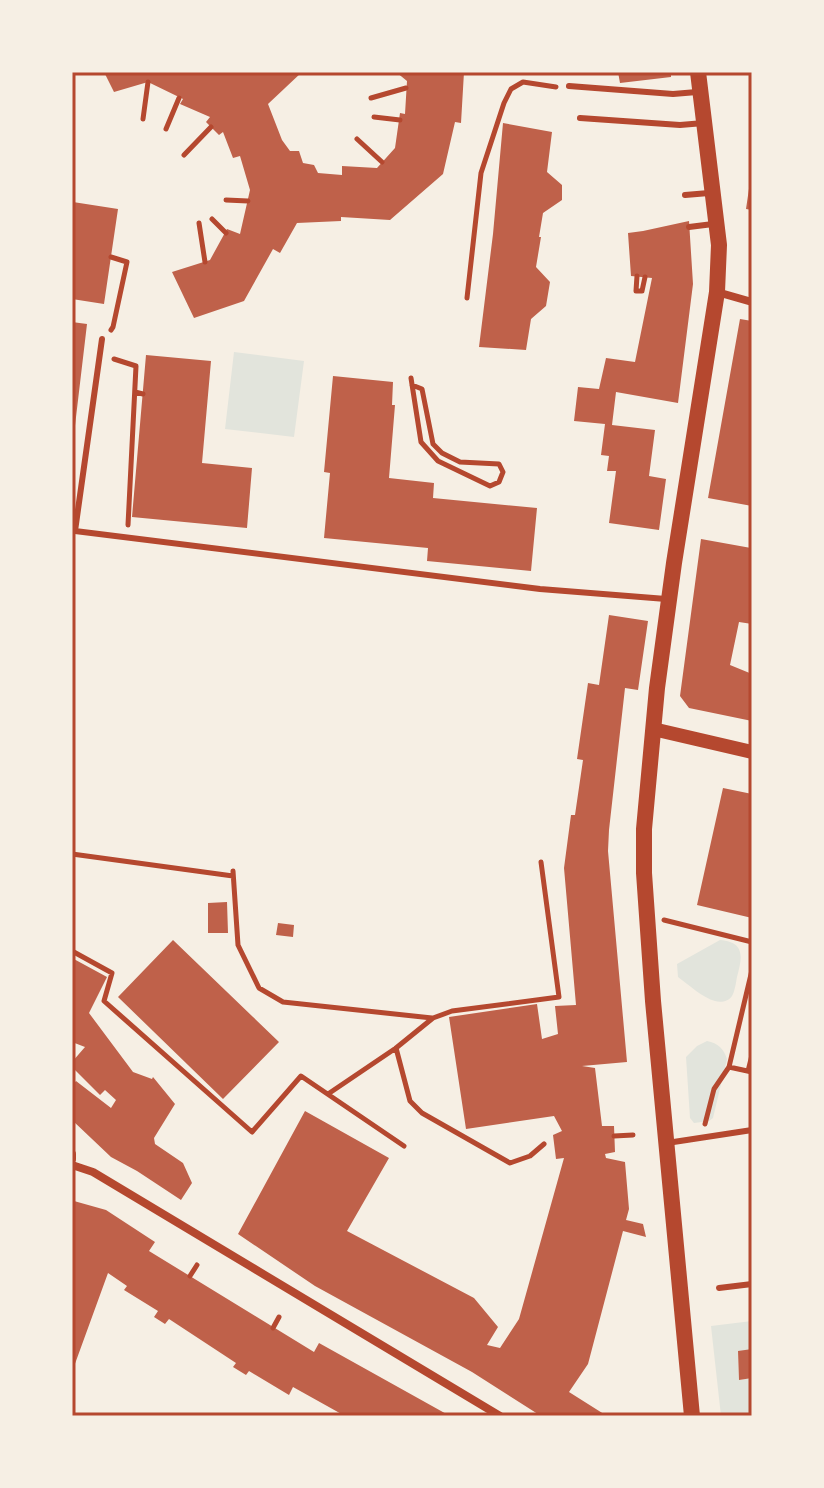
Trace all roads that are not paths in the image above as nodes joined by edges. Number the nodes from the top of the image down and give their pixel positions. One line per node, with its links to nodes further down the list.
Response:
1 (698, 72): 3 (main road)
2 (569, 86): 3 (lane)
3 (701, 91): 5 (main road)
4 (580, 118): 5 (lane)
5 (705, 123): 6 (main road)
6 (713, 193): 7 (lane); 8 (main road)
7 (685, 195)
8 (717, 224): 9 (lane); 10 (main road)
9 (689, 227)
10 (717, 292): 11 (street); 13 (main road)
11 (752, 302)
12 (102, 339): 13 (lane)
13 (669, 599): 14 (main road)
14 (653, 729): 15 (street); 17 (main road)
15 (752, 752)
16 (752, 1130): 17 (lane)
17 (667, 1143): 22 (main road)
18 (72, 1159): 21 (street)
19 (752, 1284): 20 (lane)
20 (719, 1288)
21 (500, 1416)
22 (692, 1416)

